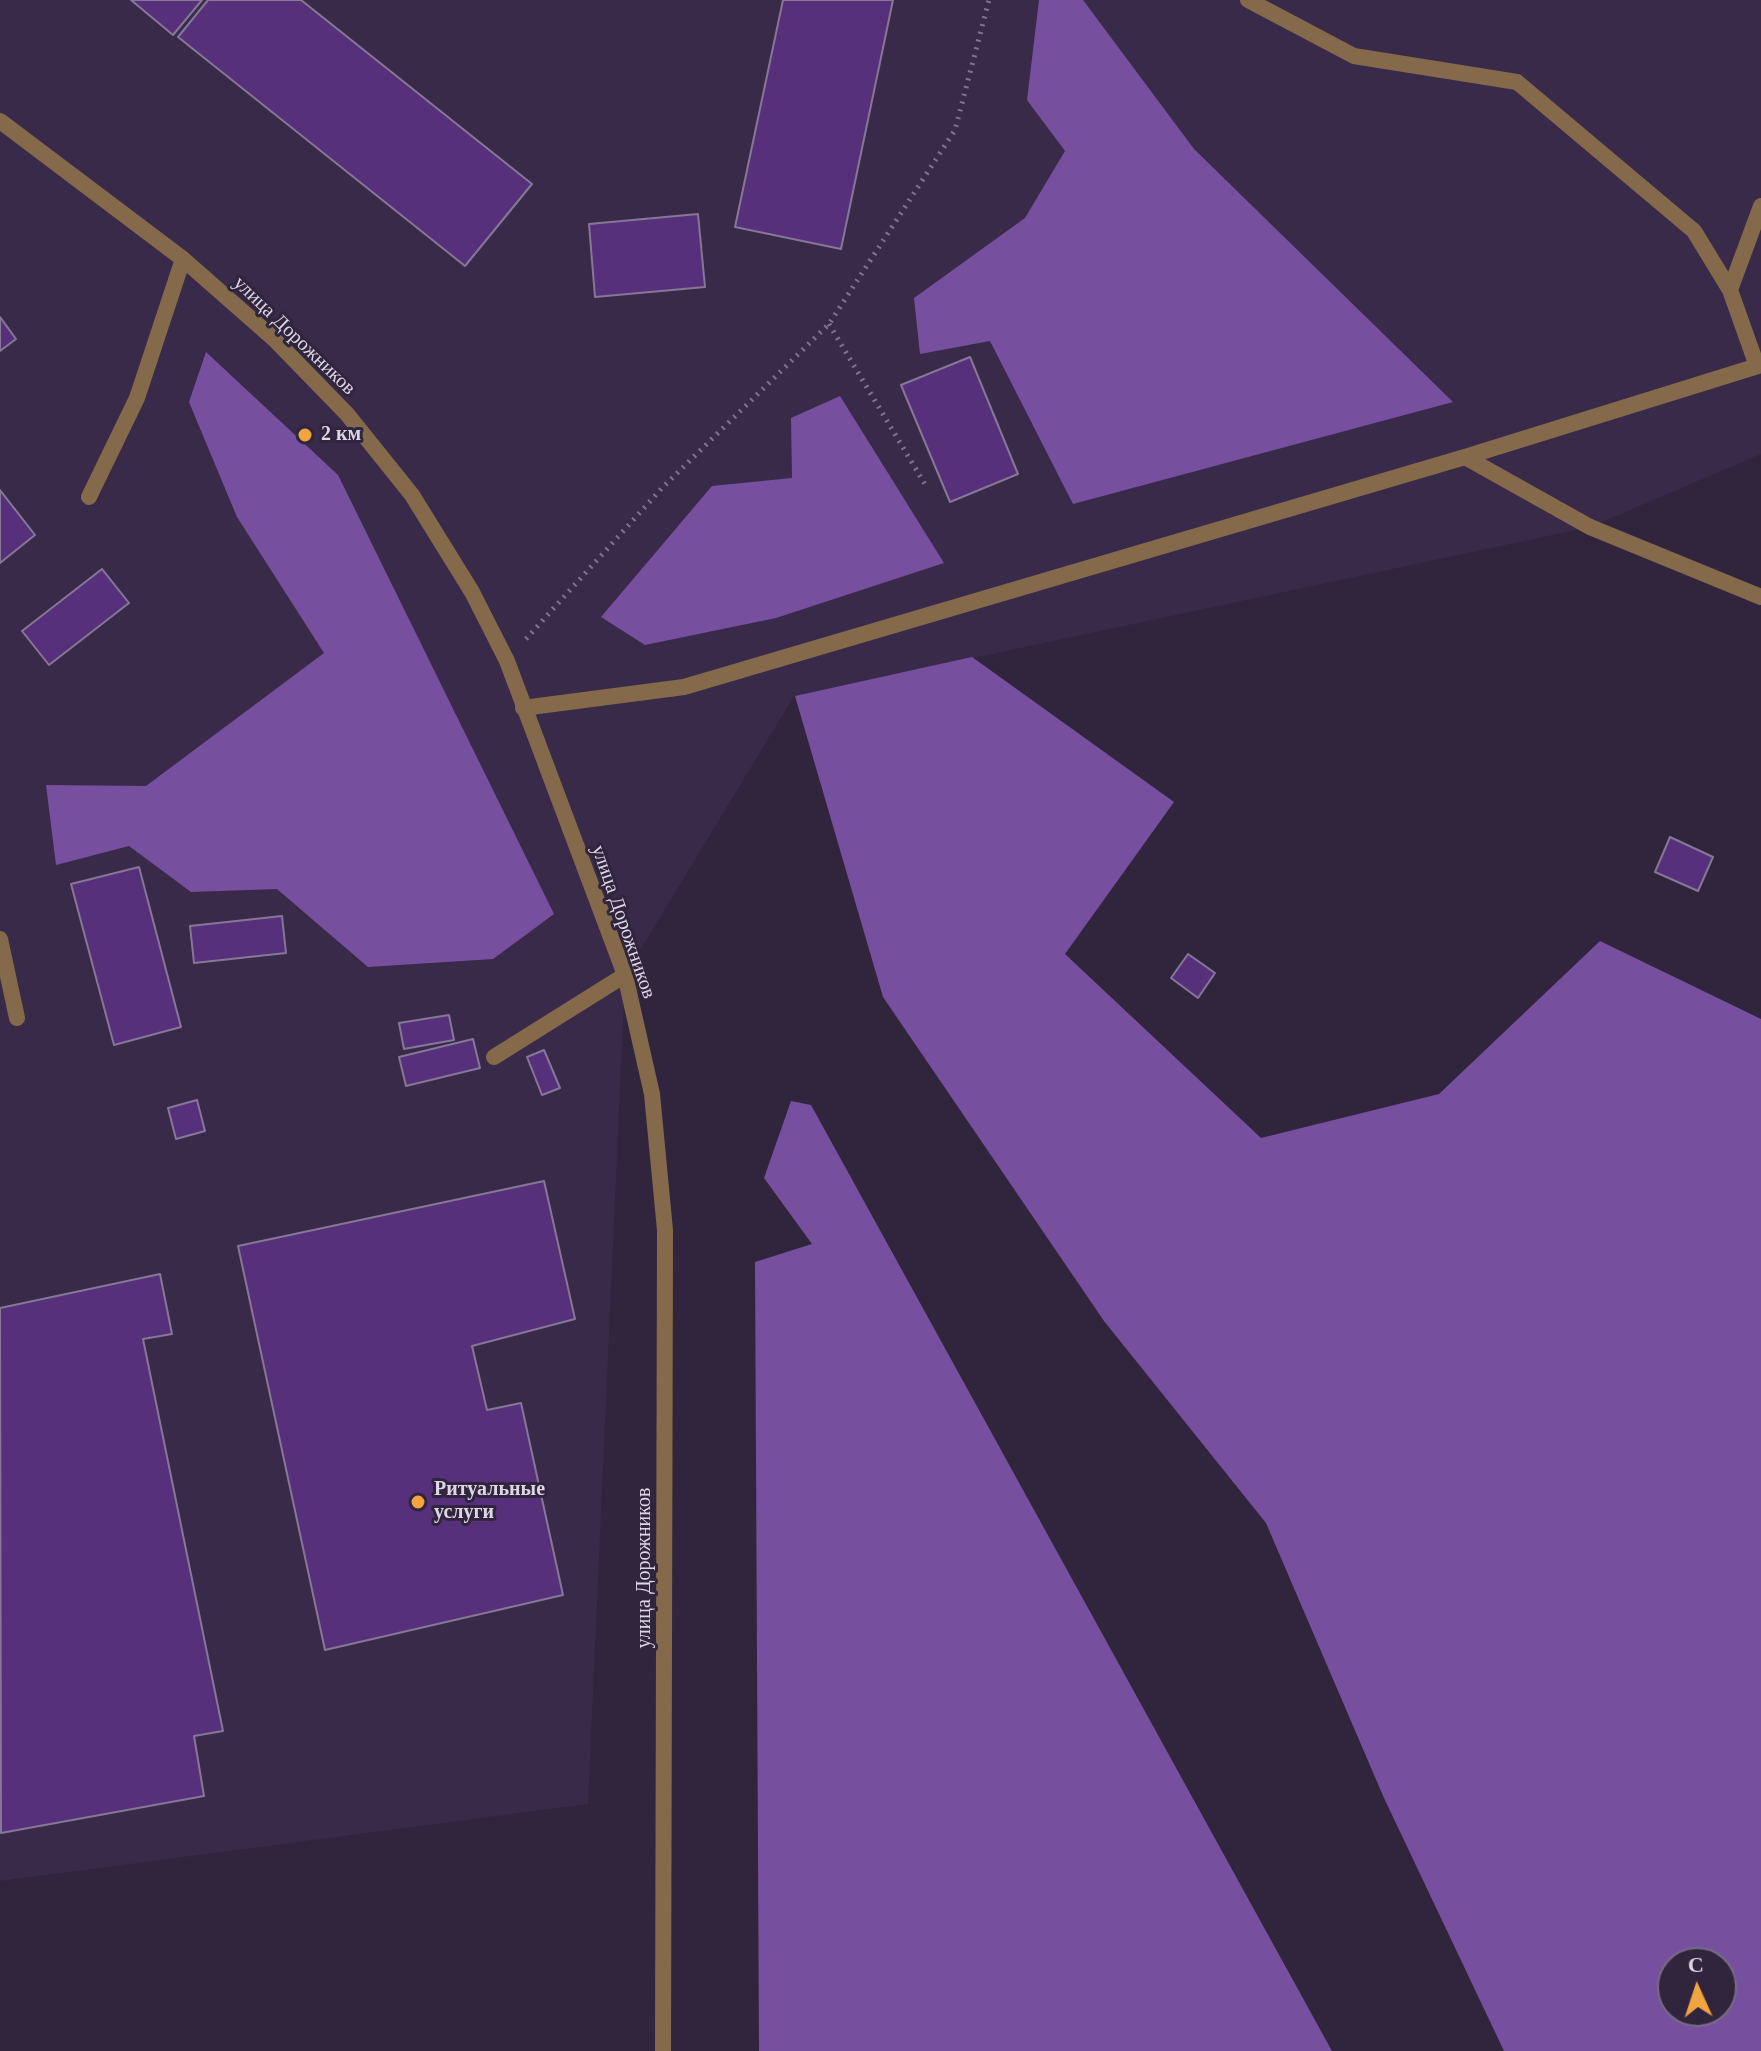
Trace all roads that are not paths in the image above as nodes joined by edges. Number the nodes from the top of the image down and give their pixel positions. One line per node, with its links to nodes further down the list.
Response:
1 (1248, 0): 5 (street)
2 (0, 121): 4 (street, улица Дорожников)
3 (1761, 206): 5 (street)
4 (183, 259): 8 (street); 10 (street, улица Дорожников)
5 (1730, 290): 6 (street)
6 (1759, 366): 7 (street)
7 (1465, 457): 9 (street); 10 (street)
8 (89, 497)
9 (1761, 597)
10 (523, 708): 12 (street, улица Дорожников)
11 (0, 939): 13 (street)
12 (625, 975): 14 (street); 15 (street, улица Дорожников)
13 (17, 1018)
14 (494, 1057)
15 (663, 2051)

